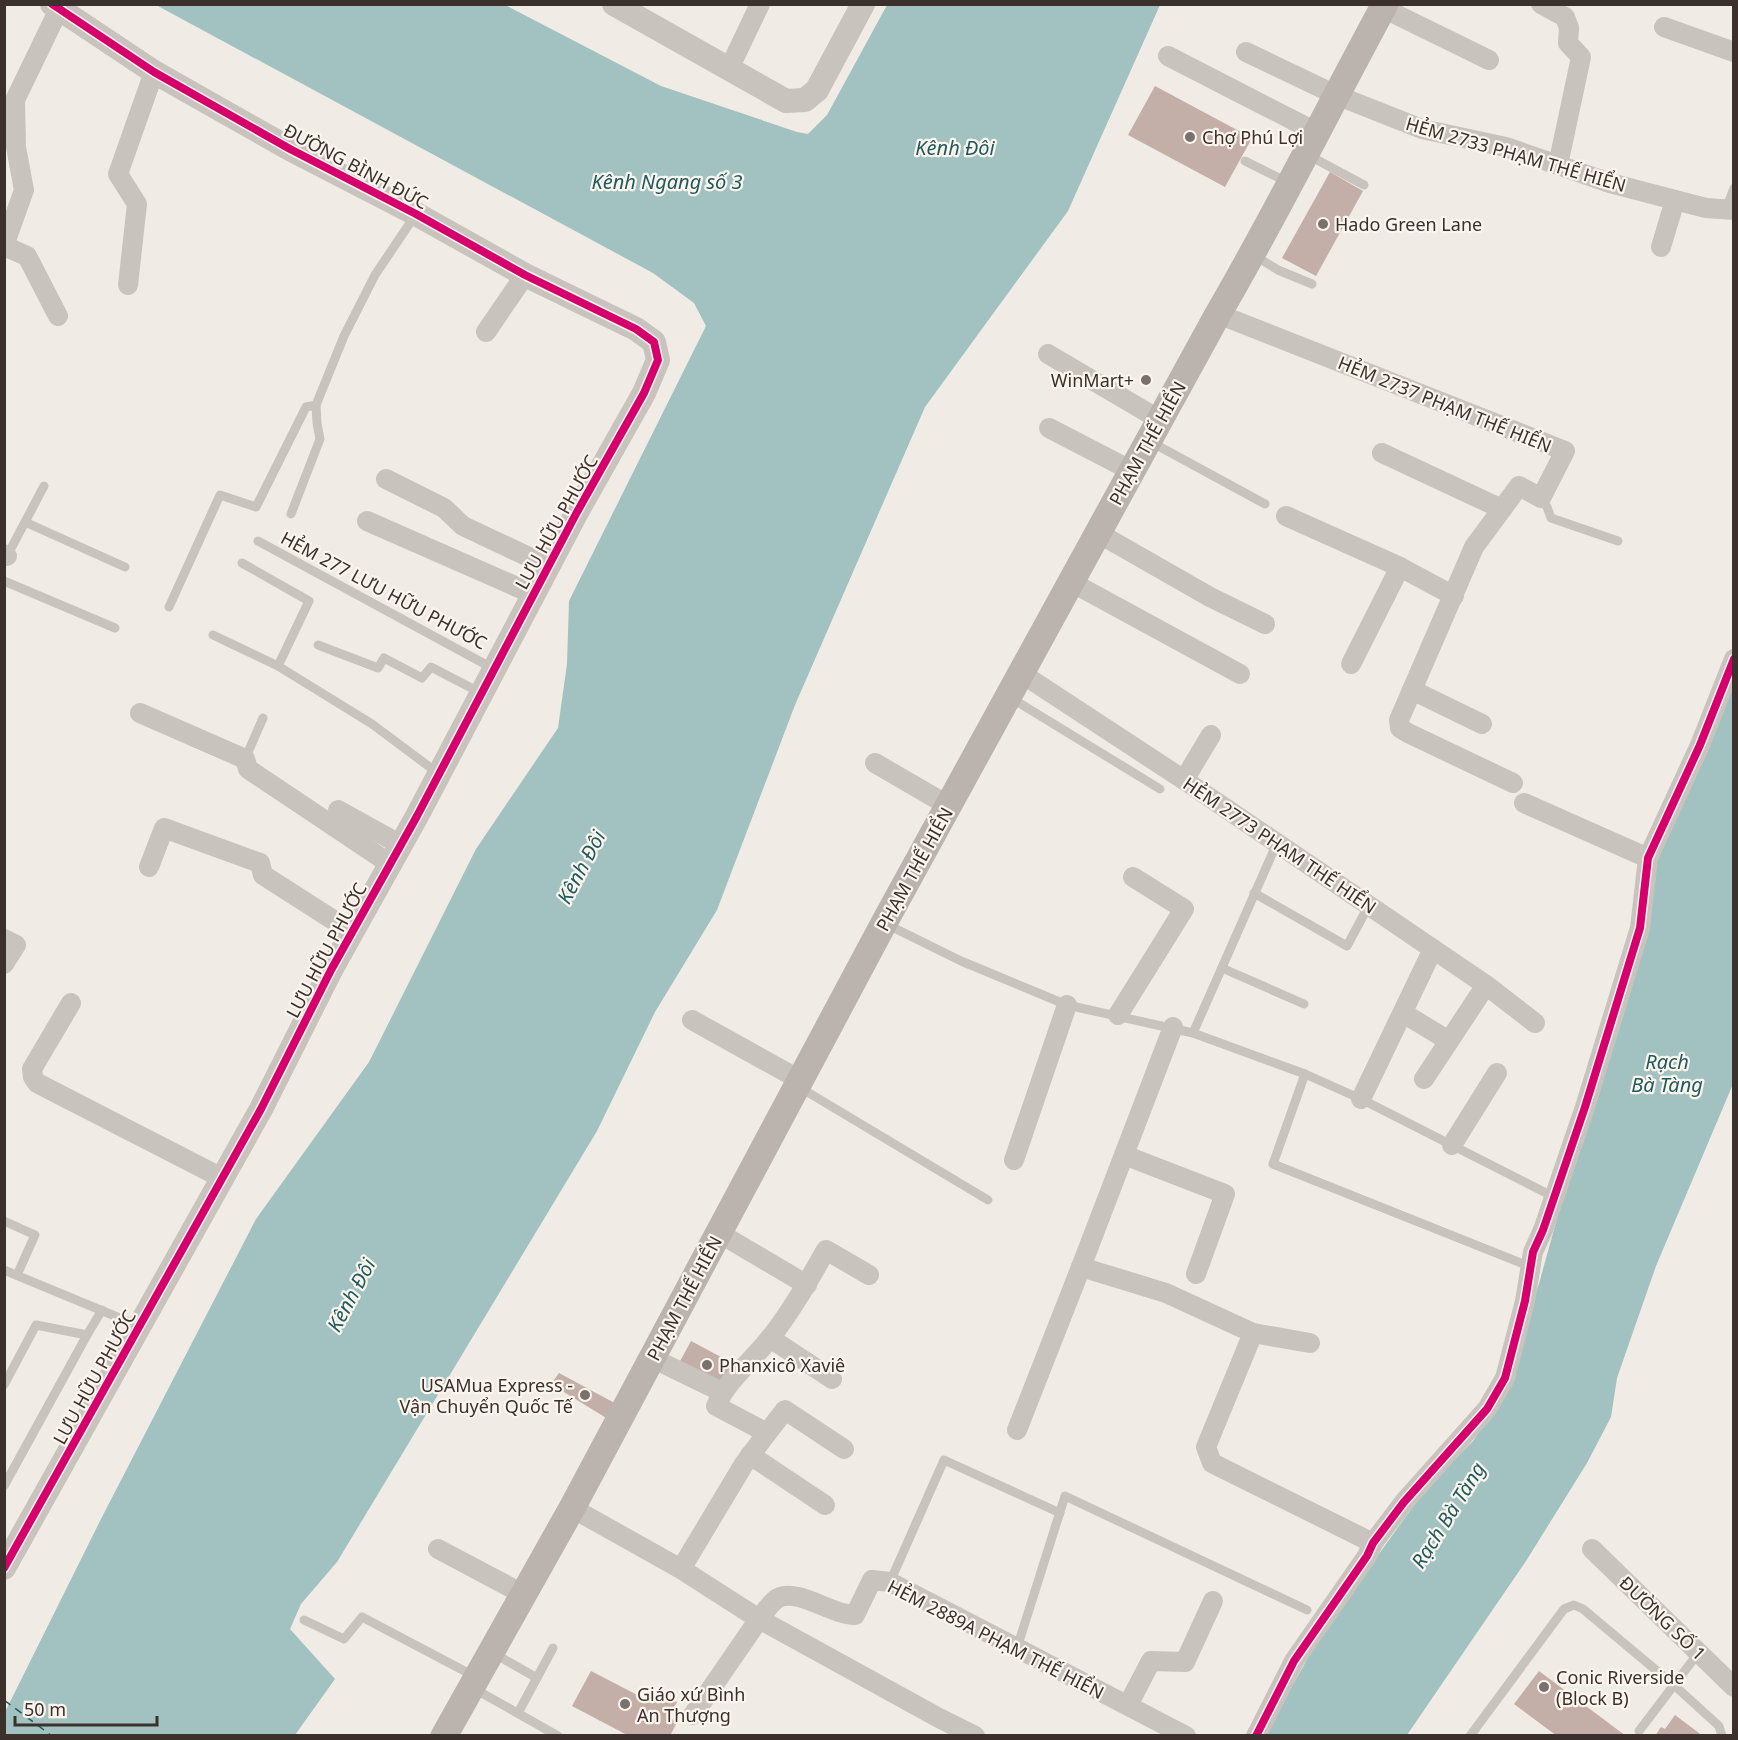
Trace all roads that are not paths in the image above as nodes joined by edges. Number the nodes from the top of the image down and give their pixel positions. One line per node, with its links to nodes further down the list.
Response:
1 (760, 4): 12 (street)
2 (863, 4): 12 (street)
3 (1384, 6): 11 (street); 14 (main road, PHẠM THẾ HIỂN)
4 (1546, 6): 17 (street)
5 (56, 7): 13 (street, ĐƯỜNG BÌNH ĐỨC); 22 (street)
6 (623, 7): 12 (street)
7 (1664, 27): 9 (street)
8 (1246, 52): 14 (street, HẺM 2733 PHẠM THẾ HIỂN)
9 (1734, 52)
10 (1168, 56): 15 (street)
11 (1489, 60)
12 (729, 69)
13 (154, 72): 24 (street, ĐƯỜNG BÌNH ĐỨC); 30 (street)
14 (1336, 95): 15 (main road, PHẠM THẾ HIỂN); 17 (street, HẺM 2733 PHẠM THẾ HIỂN)
15 (1311, 143): 18 (main road, PHẠM THẾ HIỂN); 19 (lane)
16 (1245, 161): 18 (lane)
17 (1557, 165): 21 (street, HẺM 2733 PHẠM THẾ HIỂN)
18 (1289, 183): 27 (main road, PHẠM THẾ HIỂN)
19 (1364, 185)
20 (1734, 188): 23 (lane)
21 (1675, 200): 23 (street, HẺM 2733 PHẠM THẾ HIỂN); 26 (street)
22 (12, 203): 25 (street)
23 (1730, 210)
24 (416, 214): 28 (street, ĐƯỜNG BÌNH ĐỨC); 36 (lane)
25 (4, 246): 32 (street)
26 (1661, 247)
27 (1253, 255): 29 (lane); 31 (main road, PHẠM THẾ HIỂN)
28 (525, 275): 33 (street); 34 (street, ĐƯỜNG BÌNH ĐỨC)
29 (1312, 284)
30 (128, 285)
31 (1218, 314): 38 (main road, PHẠM THẾ HIỂN); 43 (street, HẺM 2737 PHẠM THẾ HIỂN)
32 (58, 316)
33 (486, 332)
34 (654, 342): 55 (street, LƯU HỮU PHƯỚC)
35 (1048, 354): 38 (street)
36 (316, 405): 46 (lane); 62 (lane)
37 (1049, 428): 40 (street)
38 (1154, 431): 40 (main road, PHẠM THẾ HIỂN); 44 (lane)
39 (1382, 453): 45 (street)
40 (1132, 471): 50 (main road, PHẠM THẾ HIỂN)
41 (386, 479): 55 (street)
42 (44, 486): 49 (lane)
43 (1541, 498): 45 (street); 52 (lane)
44 (1265, 504)
45 (1502, 509): 61 (street)
46 (291, 514)
47 (1286, 516): 57 (street)
48 (367, 521): 60 (street)
49 (25, 522): 53 (lane); 56 (lane)
50 (1098, 533): 59 (main road, PHẠM THẾ HIỂN); 63 (street)
51 (258, 541): 70 (lane, HẺM 277 LƯU HỮU PHƯỚC)
52 (1618, 541)
53 (5, 557)
54 (242, 563): 69 (lane)
55 (548, 566): 60 (street, LƯU HỮU PHƯỚC)
56 (125, 567)
57 (1400, 567): 61 (street); 68 (street)
58 (4, 581): 64 (lane)
59 (1071, 582): 71 (main road, PHẠM THẾ HIỂN); 72 (street)
60 (533, 594): 70 (street, LƯU HỮU PHƯỚC)
61 (1454, 596): 73 (street)
62 (169, 607)
63 (1265, 624)
64 (115, 628)
65 (213, 635): 69 (lane)
66 (318, 645): 74 (lane)
67 (1734, 659): 91 (street)
68 (1351, 664)
69 (278, 666): 82 (lane)
70 (494, 669): 74 (street, LƯU HỮU PHƯỚC)
71 (1021, 673): 75 (main road, PHẠM THẾ HIỂN); 83 (street, HẺM 2773 PHẠM THẾ HIỂN)
72 (1240, 674)
73 (1413, 690): 78 (street); 84 (street)
74 (482, 693): 82 (street, LƯU HỮU PHƯỚC)
75 (1009, 697): 85 (lane); 87 (main road, PHẠM THẾ HIỂN)
76 (140, 713): 80 (street)
77 (263, 718): 80 (lane)
78 (1482, 724)
79 (1211, 735): 83 (street)
80 (245, 759): 90 (street)
81 (875, 762): 87 (street)
82 (439, 774): 90 (street, LƯU HỮU PHƯỚC)
83 (1184, 780): 89 (street, HẺM 2773 PHẠM THẾ HIỂN)
84 (1513, 783)
85 (1160, 789)
86 (1524, 803): 91 (street)
87 (949, 806): 96 (main road, PHẠM THẾ HIỂN)
88 (338, 810): 90 (street)
89 (1277, 843): 94 (lane); 95 (street, HẺM 2773 PHẠM THẾ HIỂN)
90 (395, 855): 97 (street, LƯU HỮU PHƯỚC)
91 (1648, 858): 122 (street)
92 (149, 867): 97 (street)
93 (1132, 877): 107 (street)
94 (1254, 893): 95 (lane); 101 (lane)
95 (1369, 905): 99 (street, HẺM 2773 PHẠM THẾ HIỂN)
96 (884, 923): 105 (lane); 116 (main road, PHẠM THẾ HIỂN)
97 (352, 932): 121 (street, LƯU HỮU PHƯỚC)
98 (4, 939): 100 (street)
99 (1433, 949): 102 (street, HẺM 2773 PHẠM THẾ HIỂN); 106 (street)
100 (4, 964)
101 (1222, 968): 104 (lane); 111 (lane)
102 (1486, 985): 109 (street, HẺM 2773 PHẠM THẾ HIỂN); 112 (street)
103 (71, 1003): 121 (street)
104 (1304, 1004)
105 (1067, 1005): 107 (lane); 120 (street)
106 (1403, 1013): 112 (street); 117 (street)
107 (1118, 1015): 110 (lane)
108 (692, 1020): 116 (street)
109 (1535, 1023)
110 (1173, 1027): 111 (lane); 119 (street)
111 (1193, 1033): 114 (lane)
112 (1449, 1041): 115 (street)
113 (1497, 1073): 118 (street)
114 (1305, 1074): 117 (lane); 127 (lane)
115 (1424, 1079)
116 (799, 1083): 123 (lane); 125 (main road, PHẠM THẾ HIỂN)
117 (1360, 1099): 118 (lane)
118 (1452, 1145): 122 (lane)
119 (1124, 1155): 126 (street); 129 (street)
120 (1014, 1160)
121 (222, 1178): 134 (street, LƯU HỮU PHƯỚC)
122 (1554, 1197): 127 (street)
123 (988, 1200)
124 (4, 1221): 130 (lane)
125 (719, 1233): 132 (street); 139 (main road, PHẠM THẾ HIỂN)
126 (1081, 1267): 135 (street); 143 (street)
127 (1531, 1267): 151 (street)
128 (4, 1270): 130 (lane)
129 (1196, 1274)
130 (16, 1275): 133 (lane)
131 (869, 1275): 132 (street)
132 (807, 1285): 137 (street)
133 (102, 1310): 134 (lane); 136 (lane)
134 (139, 1326): 154 (street, LƯU HỮU PHƯỚC)
135 (1253, 1333): 138 (street); 151 (street)
136 (87, 1335): 141 (lane); 147 (lane)
137 (770, 1338): 140 (street); 142 (street)
138 (1310, 1343)
139 (652, 1358): 142 (street); 149 (main road, PHẠM THẾ HIỂN)
140 (832, 1379)
141 (4, 1385)
142 (722, 1392): 144 (street)
143 (1017, 1430)
144 (767, 1433): 145 (street); 146 (street)
145 (844, 1449)
146 (750, 1455): 148 (street); 155 (street)
147 (4, 1486)
148 (825, 1506)
149 (572, 1508): 155 (street); 157 (main road, PHẠM THẾ HIỂN)
150 (1060, 1513): 156 (lane); 159 (lane); 163 (lane)
151 (1373, 1543): 178 (street)
152 (438, 1549): 157 (street)
153 (1592, 1550): 165 (street, ĐƯỜNG SỐ 1)
154 (7, 1556)
155 (681, 1569): 160 (street)
156 (890, 1582): 160 (street, HẺM 2889A PHẠM THẾ HIỂN); 163 (street, HẺM 2889A PHẠM THẾ HIỂN)
157 (523, 1594): 164 (main road, PHẠM THẾ HIỂN)
158 (1213, 1601): 170 (street)
159 (1307, 1611)
160 (759, 1619): 172 (street); 176 (street)
161 (304, 1620): 167 (lane)
162 (553, 1648): 166 (lane)
163 (1017, 1648): 170 (street, HẺM 2889A PHẠM THẾ HIỂN)
164 (490, 1652): 166 (lane); 167 (main road, PHẠM THẾ HIỂN)
165 (1699, 1652): 168 (lane); 169 (street, ĐƯỜNG SỐ 1)
166 (537, 1678): 171 (lane)
167 (473, 1682): 171 (lane); 174 (main road, PHẠM THẾ HIỂN)
168 (1675, 1686): 173 (lane); 179 (lane); 180 (lane)
169 (1734, 1687)
170 (1128, 1705): 177 (street, HẺM 2889A PHẠM THẾ HIỂN)
171 (518, 1713): 175 (lane)
172 (693, 1715)
173 (1639, 1731)
174 (444, 1736)
175 (558, 1736)
176 (975, 1736)
177 (1186, 1736)
178 (1256, 1736)
179 (1470, 1736)
180 (1722, 1736)

